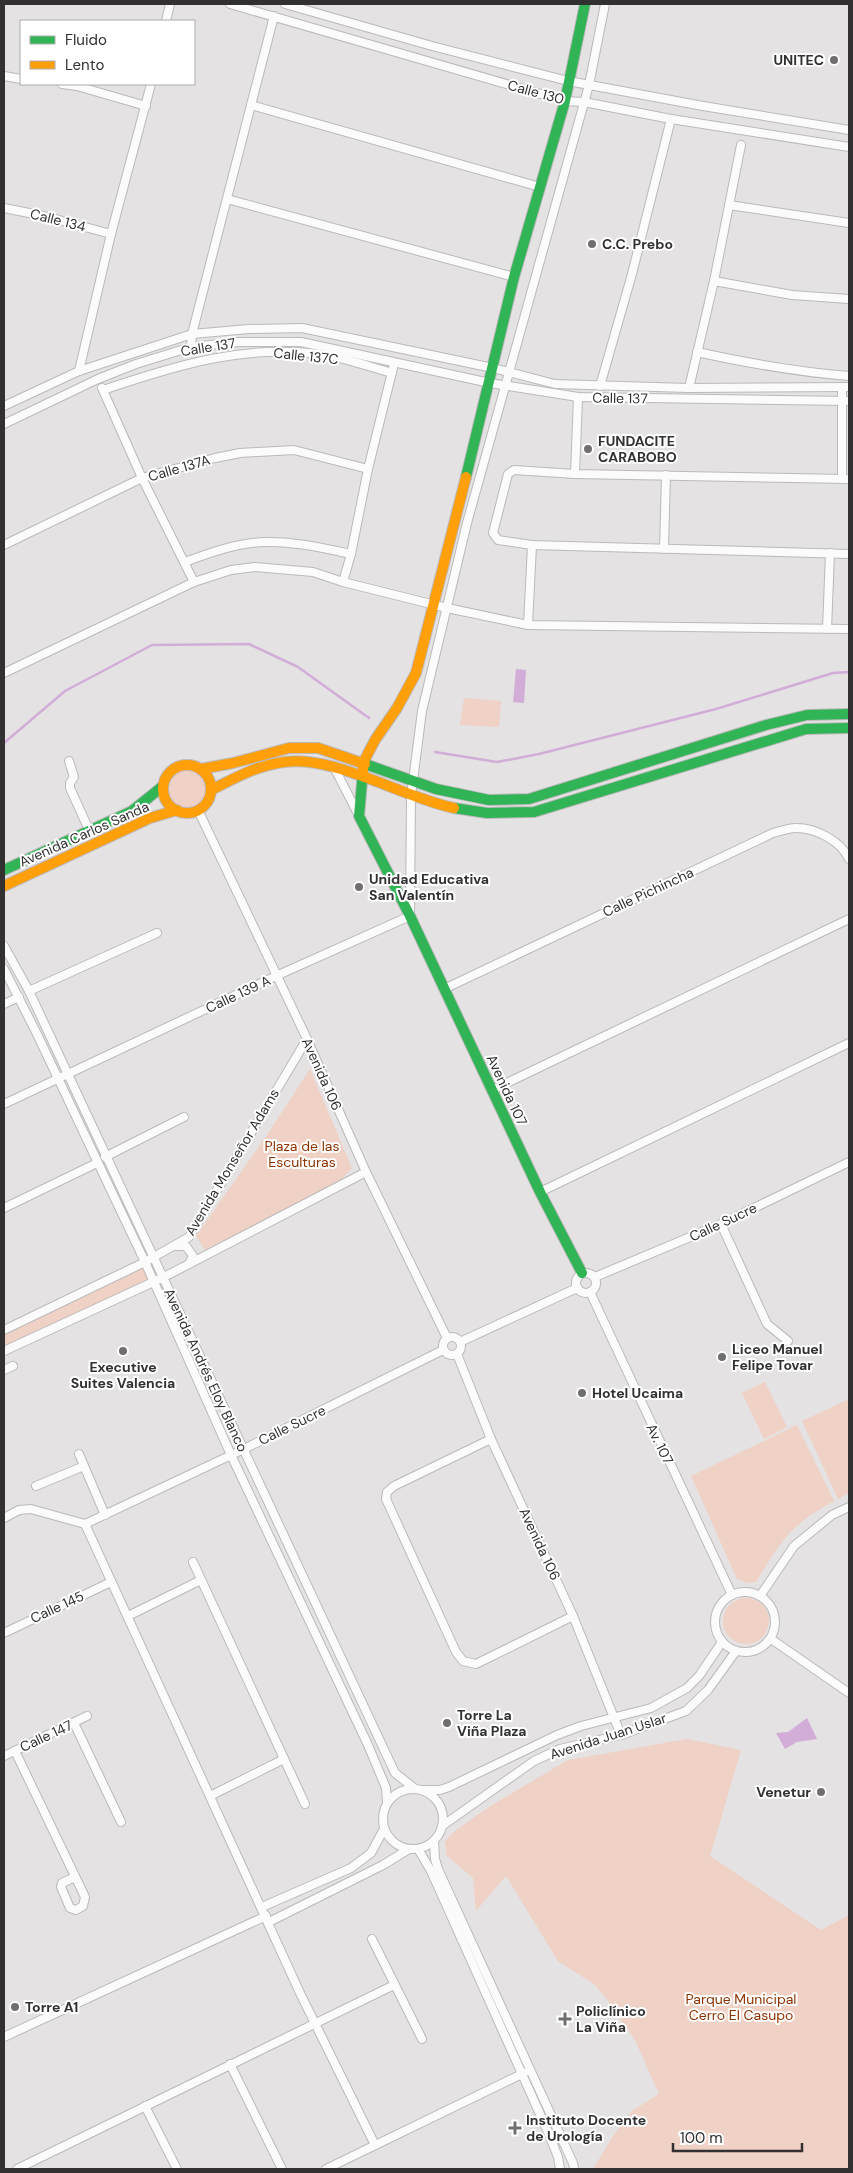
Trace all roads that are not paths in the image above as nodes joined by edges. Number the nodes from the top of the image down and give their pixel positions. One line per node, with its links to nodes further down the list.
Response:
1 (170, 4): 7 (street)
2 (230, 4): 6 (street, Calle 130)
3 (285, 4): 8 (street, Calle 130)
4 (585, 4): 12 (street)
5 (605, 4): 15 (street)
6 (274, 16): 9 (street, Calle 130); 18 (street)
7 (166, 20)
8 (432, 46): 9 (street); 12 (street, Calle 130)
9 (426, 60): 16 (street, Calle 130)
10 (4, 76): 11 (street)
11 (20, 79)
12 (568, 81): 15 (street, Calle 130); 16 (street)
13 (70, 85): 19 (street)
14 (151, 85): 19 (street)
15 (589, 85): 17 (street); 21 (street, Calle 130)
16 (565, 101): 17 (street, Calle 130); 24 (street)
17 (584, 102): 20 (street, Calle 130); 39 (street)
18 (251, 105): 24 (street); 25 (street)
19 (146, 106): 29 (street)
20 (672, 119): 23 (street, Calle 130); 45 (street)
21 (849, 130)
22 (741, 145): 26 (street)
23 (849, 147)
24 (540, 187): 30 (street)
25 (227, 199): 30 (street); 33 (street)
26 (729, 205): 28 (street); 31 (street)
27 (4, 208): 29 (street, Calle 134)
28 (849, 223)
29 (111, 234): 38 (street)
30 (514, 277): 37 (street)
31 (714, 281): 32 (street); 35 (street)
32 (849, 300)
33 (192, 334): 34 (street); 37 (street); 38 (street)
34 (191, 347): 36 (street, Calle 137); 42 (street, Calle 137)
35 (697, 352): 41 (street); 47 (street)
36 (395, 361): 40 (street); 43 (street, Calle 137)
37 (493, 368): 39 (street); 43 (street)
38 (80, 371): 51 (street)
39 (508, 371): 44 (street); 45 (street)
40 (392, 373): 48 (street, Calle 137C); 53 (street)
41 (849, 376)
42 (98, 379): 48 (street); 52 (street, Calle 137)
43 (490, 383): 44 (street, Calle 137); 67 (street)
44 (506, 386): 49 (street, Calle 137); 68 (street)
45 (600, 386): 47 (street)
46 (846, 387): 47 (street); 50 (street)
47 (689, 388)
48 (103, 390): 56 (street)
49 (578, 397): 50 (street, Calle 137); 54 (street)
50 (846, 401): 57 (street)
51 (4, 406)
52 (4, 424)
53 (368, 469): 56 (street, Calle 137A); 62 (street)
54 (575, 474): 55 (street); 59 (street)
55 (666, 475): 57 (street); 60 (street)
56 (142, 478): 58 (street, Calle 137A); 64 (street)
57 (846, 479)
58 (4, 545)
59 (532, 545): 60 (street); 69 (street)
60 (664, 550): 61 (street)
61 (830, 553): 63 (street); 70 (street)
62 (352, 554): 64 (street); 66 (street)
63 (849, 554)
64 (185, 562): 65 (street)
65 (194, 582): 66 (street); 72 (street)
66 (343, 582): 67 (street)
67 (434, 605): 68 (street); 76 (street)
68 (448, 608): 69 (street); 80 (street)
69 (528, 624): 70 (street)
70 (827, 629): 71 (street)
71 (849, 629)
72 (4, 673)
73 (849, 714): 82 (street)
74 (849, 728): 85 (street)
75 (68, 761): 89 (street)
76 (362, 763): 78 (street); 79 (street); 80 (street)
77 (334, 767): 79 (street); 83 (street); 88 (street)
78 (201, 769): 81 (street); 83 (street)
79 (363, 778): 84 (street); 88 (street)
80 (413, 781): 82 (street); 84 (street)
81 (163, 786): 86 (street); 89 (street, Avenida Carlos Sanda)
82 (565, 788): 85 (street)
83 (211, 790): 87 (street)
84 (410, 796): 85 (street); 93 (street)
85 (570, 801)
86 (177, 810): 87 (street); 92 (street, Avenida Carlos Sanda)
87 (198, 810): 98 (street, Avenida 106)
88 (359, 816): 93 (street, Avenida 107)
89 (89, 830): 91 (street, Avenida Carlos Sanda)
90 (849, 859): 99 (street, Calle Pichincha)
91 (4, 870)
92 (4, 886)
93 (410, 916): 98 (street, Calle 139 A); 99 (street, Avenida 107)
94 (849, 919): 107 (street)
95 (157, 933): 100 (street)
96 (4, 946): 100 (street, Avenida Andrés Eloy Blanco)
97 (4, 969): 101 (street, Avenida Andrés Eloy Blanco)
98 (276, 976): 103 (street, Avenida 106); 105 (street, Calle 139 A)
99 (444, 989): 107 (street, Avenida 107)
100 (28, 992): 105 (street, Avenida Andrés Eloy Blanco)
101 (19, 997): 102 (street); 106 (street, Avenida Andrés Eloy Blanco)
102 (4, 1004)
103 (307, 1039): 113 (street, Avenida 106); 117 (street, Avenida Monseñor Adams)
104 (849, 1043): 114 (street)
105 (67, 1076): 106 (street, Calle 139 A); 110 (street, Avenida Andrés Eloy Blanco)
106 (58, 1080): 108 (street, Calle 139 A); 112 (street, Avenida Andrés Eloy Blanco)
107 (492, 1090): 114 (street, Avenida 107)
108 (4, 1104)
109 (184, 1116): 110 (street)
110 (105, 1157): 118 (street, Avenida Andrés Eloy Blanco)
111 (849, 1162): 116 (street, Calle Sucre)
112 (97, 1163): 115 (street); 119 (street, Avenida Andrés Eloy Blanco)
113 (366, 1172): 120 (street, Avenida Monseñor Adams); 128 (street, Avenida 106)
114 (540, 1192): 121 (street, Avenida 107)
115 (4, 1208)
116 (721, 1224): 122 (street, Calle Sucre); 129 (street)
117 (176, 1246): 118 (street, Avenida Monseñor Adams); 120 (street)
118 (153, 1257): 119 (street, Avenida Monseñor Adams); 123 (street, Avenida Andrés Eloy Blanco)
119 (145, 1262): 124 (street, Avenida Andrés Eloy Blanco); 127 (street, Avenida Monseñor Adams)
120 (189, 1264): 123 (street, Avenida Monseñor Adams)
121 (582, 1273): 122 (street); 125 (street)
122 (595, 1277): 126 (street)
123 (162, 1278): 124 (street, Avenida Monseñor Adams); 137 (street, Avenida Andrés Eloy Blanco)
124 (153, 1282): 132 (street, Avenida Monseñor Adams); 139 (street, Avenida Andrés Eloy Blanco)
125 (577, 1288): 126 (street); 130 (street)
126 (590, 1292): 149 (street, Av. 107)
127 (4, 1330)
128 (447, 1338): 130 (street); 131 (street)
129 (788, 1341)
130 (460, 1342): 133 (street)
131 (443, 1350): 133 (street); 137 (street, Calle Sucre)
132 (4, 1351)
133 (457, 1354): 136 (street, Avenida 106)
134 (13, 1366): 135 (street)
135 (4, 1370)
136 (492, 1439): 152 (street, Avenida 106); 152 (street)
137 (244, 1449): 139 (street, Calle Sucre); 165 (street, Avenida Andrés Eloy Blanco)
138 (78, 1454): 140 (street)
139 (231, 1455): 143 (street, Calle Sucre); 168 (street, Avenida Andrés Eloy Blanco)
140 (84, 1466): 141 (street); 143 (street)
141 (36, 1486)
142 (849, 1507): 150 (street)
143 (105, 1515): 145 (street, Calle Sucre)
144 (4, 1518): 145 (street)
145 (85, 1524): 148 (street)
146 (193, 1562): 147 (street)
147 (201, 1580): 151 (street); 164 (street)
148 (111, 1582): 151 (street); 153 (street, Calle 145)
149 (732, 1595): 150 (street); 155 (street)
150 (760, 1596): 154 (street)
151 (128, 1616): 167 (street)
152 (573, 1616): 159 (street, Avenida 106)
153 (4, 1632)
154 (771, 1639): 156 (street); 157 (street)
155 (722, 1642): 156 (street); 159 (street, Avenida Juan Uslar)
156 (736, 1651): 161 (street, Avenida Juan Uslar)
157 (849, 1693)
158 (88, 1716): 160 (street, Calle 147)
159 (616, 1718): 161 (street, Avenida 106); 166 (street, Avenida Juan Uslar)
160 (74, 1723): 162 (street, Calle 147); 170 (street)
161 (621, 1735): 171 (street, Avenida Juan Uslar)
162 (14, 1751): 163 (street, Calle 147); 176 (street)
163 (4, 1756)
164 (284, 1758): 167 (street); 169 (street)
165 (414, 1788): 166 (street); 168 (street)
166 (424, 1790): 171 (street)
167 (210, 1796): 177 (street)
168 (386, 1802): 172 (street)
169 (305, 1804)
170 (121, 1822)
171 (442, 1826): 173 (street)
172 (384, 1829): 174 (street); 177 (street)
173 (434, 1841): 175 (street); 185 (street)
174 (409, 1849): 175 (street); 178 (street)
175 (418, 1849): 186 (street)
176 (75, 1877)
177 (262, 1907): 178 (street)
178 (267, 1919): 181 (street); 182 (street)
179 (372, 1939): 180 (street)
180 (394, 1985): 181 (street); 183 (street)
181 (315, 2022): 184 (street); 188 (street)
182 (4, 2037)
183 (422, 2039)
184 (230, 2064): 187 (street); 191 (street)
185 (531, 2070): 186 (street); 194 (street)
186 (521, 2074): 188 (street); 193 (street)
187 (145, 2106): 189 (street); 190 (street)
188 (375, 2145): 192 (street)
189 (17, 2169)
190 (177, 2169)
191 (282, 2169)
192 (326, 2169)
193 (560, 2169)
194 (574, 2169)

